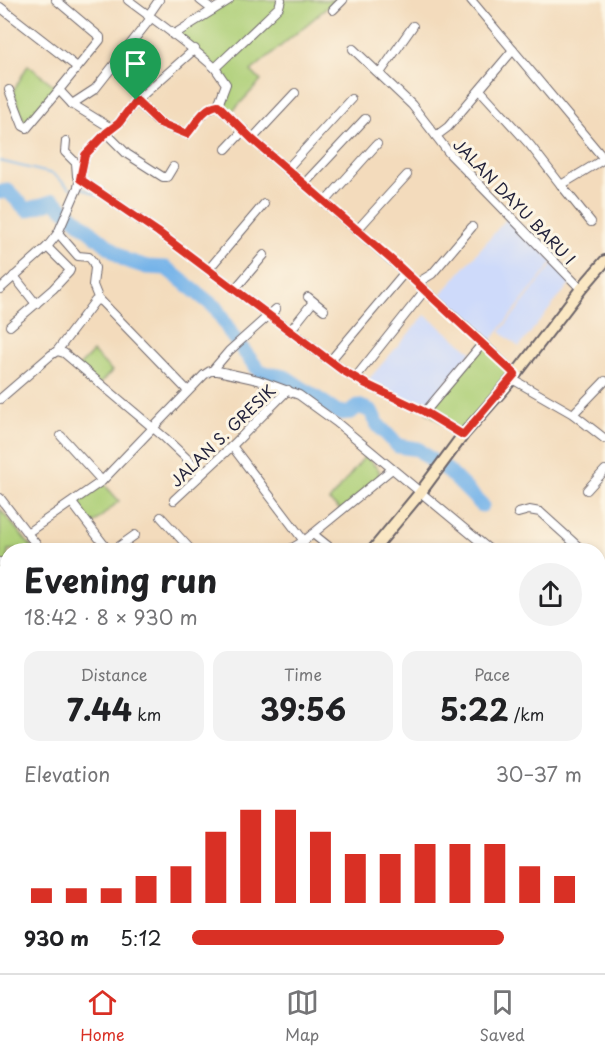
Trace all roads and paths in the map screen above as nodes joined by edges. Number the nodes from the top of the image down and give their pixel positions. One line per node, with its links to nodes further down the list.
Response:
1 (56, 0): 18 (street)
2 (128, 0): 12 (street)
3 (159, 0): 12 (street)
4 (200, 0): 10 (street)
5 (229, 0): 10 (street)
6 (281, 0): 19 (street)
7 (343, 0): 11 (street)
8 (471, 0): 17 (street)
9 (0, 7): 18 (street)
10 (213, 10): 14 (street)
11 (333, 10)
12 (150, 17): 14 (street); 27 (street)
13 (413, 26): 20 (street)
14 (173, 35): 15 (street)
15 (195, 49): 19 (street); 26 (street)
16 (353, 49): 20 (street)
17 (513, 50): 23 (street, JALAN DAYU BARU I); 37 (street)
18 (77, 67): 22 (street)
19 (216, 68): 28 (street)
20 (380, 73): 32 (street)
21 (9, 90): 22 (street)
22 (59, 90): 27 (street)
23 (480, 90): 32 (street, JALAN DAYU BARU I); 43 (street)
24 (295, 93): 33 (street)
25 (351, 99): 39 (street)
26 (136, 100): 28 (street); 30 (street)
27 (72, 104): 30 (street)
28 (218, 105): 31 (street)
29 (365, 119): 42 (street)
30 (108, 130): 38 (street); 41 (street)
31 (244, 130): 33 (street); 36 (street)
32 (436, 136): 59 (street, JALAN DAYU BARU I)
33 (252, 139): 39 (street)
34 (66, 141): 41 (street)
35 (377, 144): 44 (street)
36 (226, 149)
37 (604, 160): 43 (street)
38 (173, 167)
39 (287, 169): 42 (street)
40 (407, 175): 48 (street)
41 (80, 179): 49 (street); 53 (street)
42 (304, 184): 44 (street)
43 (561, 185): 46 (street)
44 (325, 202): 48 (street)
45 (264, 204): 53 (street)
46 (591, 222)
47 (472, 227): 56 (street)
48 (357, 230): 54 (street)
49 (58, 233): 50 (street); 61 (street)
50 (47, 247): 55 (street); 62 (street)
51 (264, 255): 58 (street)
52 (605, 261): 59 (main road)
53 (208, 270): 58 (street)
54 (405, 272): 56 (street); 69 (street)
55 (14, 276): 57 (street); 62 (street)
56 (417, 283): 60 (street)
57 (0, 289)
58 (235, 289): 64 (street)
59 (581, 289): 71 (main road)
60 (425, 290): 67 (street); 72 (street)
61 (99, 300): 68 (street); 75 (street)
62 (36, 304): 65 (street)
63 (324, 310): 66 (street)
64 (272, 313): 66 (street); 70 (street)
65 (10, 326)
66 (291, 329): 69 (street)
67 (483, 343): 71 (street); 77 (street)
68 (57, 351): 76 (street); 79 (street)
69 (331, 359): 72 (street)
70 (212, 371): 74 (street); 75 (street)
71 (514, 376): 78 (street); 80 (main road)
72 (355, 378): 77 (street)
73 (605, 381): 78 (street)
74 (288, 390): 83 (street, JALAN S. GRESIK); 84 (street)
75 (188, 391): 79 (street)
76 (0, 399)
77 (425, 412): 80 (street)
78 (573, 414): 82 (street)
79 (154, 429): 86 (street); 87 (street)
80 (463, 435): 89 (main road)
81 (61, 436): 87 (street)
82 (605, 439)
83 (232, 447): 86 (street, JALAN S. GRESIK); 98 (street)
84 (392, 469): 89 (street); 96 (street)
85 (605, 470): 88 (street)
86 (202, 473): 91 (street, JALAN S. GRESIK)
87 (102, 481): 92 (street)
88 (587, 490)
89 (420, 493): 105 (main road); 106 (street)
90 (0, 498): 95 (street)
91 (174, 500)
92 (72, 503): 95 (street); 100 (street)
93 (518, 513): 107 (street)
94 (161, 518): 102 (street)
95 (27, 534): 99 (street)
96 (313, 534): 98 (street); 104 (street)
97 (135, 535): 101 (street)
98 (304, 541): 103 (street)
99 (35, 543)
100 (103, 543)
101 (124, 543)
102 (184, 543)
103 (301, 543)
104 (324, 543)
105 (379, 543)
106 (481, 543)
107 (574, 543)

